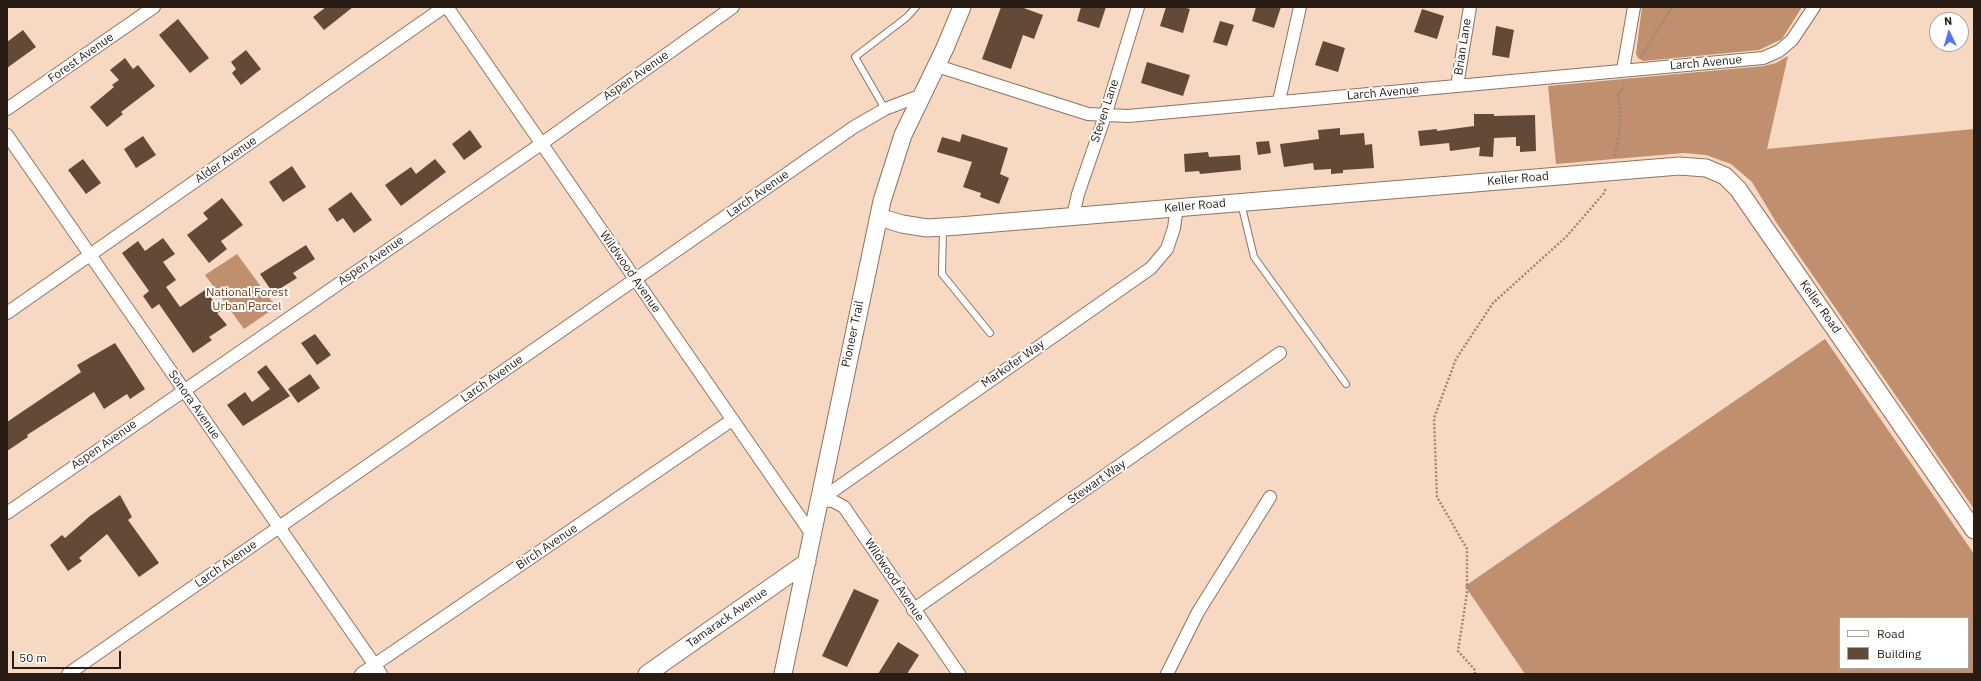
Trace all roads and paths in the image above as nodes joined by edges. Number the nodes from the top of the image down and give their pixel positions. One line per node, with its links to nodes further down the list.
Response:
1 (154, 7): 17 (street, Forest Avenue)
2 (445, 7): 21 (street, Wildwood Avenue); 28 (street, Alder Avenue)
3 (733, 7): 21 (street, Aspen Avenue)
4 (916, 7): 18 (lane)
5 (962, 7): 12 (street, Pioneer Trail)
6 (1138, 7): 19 (street, Steven Lane)
7 (1300, 7): 16 (street)
8 (1470, 7): 14 (street, Brian Lane)
9 (1634, 7): 13 (street)
10 (1672, 7): 13 (path)
11 (1814, 7): 13 (street, Larch Avenue)
12 (937, 66): 15 (street, Pioneer Trail); 19 (street, Larch Avenue)
13 (1629, 70): 14 (street, Larch Avenue); 22 (path)
14 (1457, 86): 16 (street, Larch Avenue)
15 (922, 95): 18 (street, Larch Avenue); 26 (street, Pioneer Trail)
16 (1279, 101): 19 (street, Larch Avenue)
17 (7, 109)
18 (885, 109): 29 (street, Larch Avenue)
19 (1105, 116): 25 (street, Steven Lane)
20 (7, 136): 28 (street, Sonora Avenue)
21 (541, 144): 29 (street, Wildwood Avenue); 34 (street, Aspen Avenue)
22 (1612, 172): 23 (street, Keller Road); 40 (street, Keller Road); 51 (path)
23 (1240, 202): 24 (street, Keller Road); 33 (lane)
24 (1177, 207): 25 (street, Keller Road); 37 (street, Markofer Way)
25 (1073, 216): 27 (street, Keller Road)
26 (878, 217): 27 (street, Keller Road); 37 (street, Pioneer Trail)
27 (944, 227): 31 (lane)
28 (90, 255): 30 (street, Alder Avenue); 34 (street, Sonora Avenue)
29 (635, 279): 35 (street, Wildwood Avenue); 39 (street, Larch Avenue)
30 (7, 313)
31 (990, 333)
32 (1280, 354): 43 (street, Stewart Way)
33 (1346, 384)
34 (183, 390): 38 (street, Aspen Avenue); 39 (street, Sonora Avenue)
35 (732, 420): 41 (street, Wildwood Avenue); 44 (street, Birch Avenue)
36 (1270, 497): 50 (street)
37 (820, 500): 41 (street, Pioneer Trail); 43 (street, Wildwood Avenue)
38 (7, 513)
39 (279, 527): 44 (street, Sonora Avenue); 45 (street, Larch Avenue)
40 (1974, 530)
41 (813, 536): 42 (street, Pioneer Trail)
42 (807, 562): 47 (street, Tamarack Avenue); 48 (street, Pioneer Trail)
43 (913, 610): 49 (street, Wildwood Avenue)
44 (377, 669): 46 (street, Birch Avenue)
45 (68, 674)
46 (361, 674)
47 (647, 674)
48 (784, 674)
49 (958, 674)
50 (1167, 674)
51 (1475, 674)

